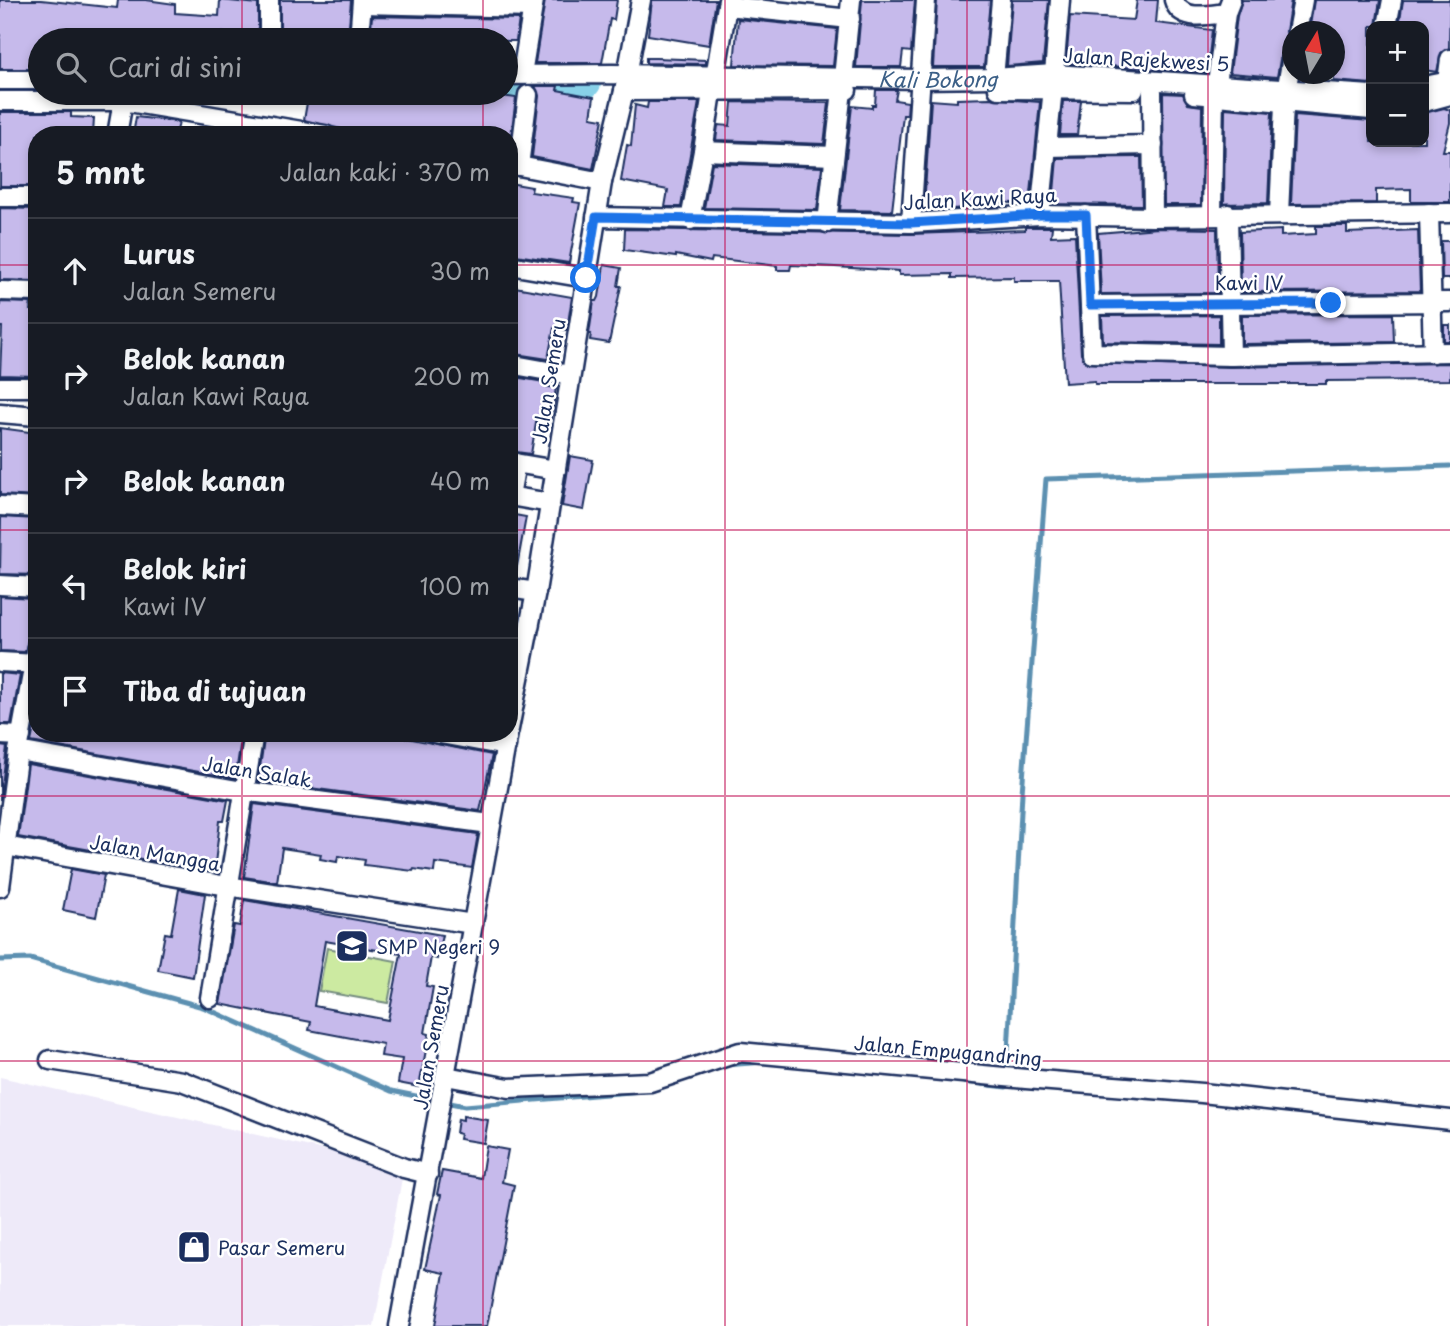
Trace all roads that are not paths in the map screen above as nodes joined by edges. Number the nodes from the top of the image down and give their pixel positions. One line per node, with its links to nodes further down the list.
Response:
1 (269, 0): 17 (street)
2 (641, 0): 26 (street, Jalan Semeru)
3 (851, 0): 14 (street)
4 (926, 0): 29 (street)
5 (1001, 0): 22 (street)
6 (1060, 0): 25 (street)
7 (1174, 0): 13 (street)
8 (1303, 0): 15 (street)
9 (1392, 0): 16 (street)
10 (362, 2): 12 (street); 18 (street)
11 (727, 3): 14 (street); 27 (street)
12 (533, 4): 20 (street)
13 (1228, 7): 33 (street)
14 (850, 19): 28 (street)
15 (1299, 21)
16 (1388, 21)
17 (269, 28)
18 (360, 28)
19 (1450, 59): 32 (street)
20 (518, 60)
21 (518, 75): 26 (street)
22 (994, 78): 25 (street, Jalan Rajekwesi 5); 29 (street, Jalan Rajekwesi 5)
23 (0, 80): 24 (street)
24 (28, 80)
25 (1054, 81): 29 (street); 33 (street, Jalan Rajekwesi 5); 34 (street); 48 (street)
26 (625, 82): 27 (street); 52 (street, Jalan Semeru)
27 (714, 84): 28 (street); 49 (street)
28 (842, 84): 29 (street); 50 (street)
29 (919, 84): 65 (street)
30 (1287, 84): 37 (street)
31 (1429, 86): 32 (street)
32 (1449, 86): 38 (street)
33 (1215, 89): 34 (street); 37 (street); 57 (street)
34 (1152, 91): 47 (street)
35 (528, 95): 46 (street)
36 (1366, 95): 37 (street)
37 (1285, 96): 43 (street); 58 (street)
38 (1429, 99)
39 (0, 101): 40 (street)
40 (28, 101)
41 (122, 105): 44 (street)
42 (147, 105): 45 (street)
43 (1366, 109)
44 (119, 126)
45 (272, 126)
46 (518, 145)
47 (1153, 145): 48 (street); 61 (street)
48 (1047, 147): 59 (street)
49 (703, 151): 50 (street); 63 (street)
50 (834, 156): 64 (street)
51 (518, 166): 52 (street)
52 (602, 182): 62 (street, Jalan Semeru)
53 (0, 197): 54 (street)
54 (28, 197)
55 (1429, 213): 56 (street, Jalan Kawi Raya); 58 (street, Jalan Kawi Raya); 70 (street)
56 (1450, 213)
57 (1220, 214): 58 (street, Jalan Kawi Raya); 61 (street, Jalan Kawi Raya); 72 (street)
58 (1279, 214)
59 (1041, 215): 60 (street, Jalan Kawi Raya); 65 (street, Jalan Kawi Raya)
60 (1086, 215): 61 (street, Jalan Kawi Raya); 73 (street)
61 (1153, 216)
62 (596, 217): 63 (street, Jalan Kawi Raya); 67 (street, Jalan Semeru)
63 (690, 220): 64 (street, Jalan Kawi Raya)
64 (827, 223): 65 (street, Jalan Kawi Raya)
65 (911, 223)
66 (518, 267): 67 (street)
67 (586, 278): 77 (street, Jalan Semeru)
68 (0, 291): 69 (street)
69 (28, 292)
70 (1430, 302): 71 (street, Kawi IV); 72 (street, Kawi IV); 74 (street)
71 (1450, 302)
72 (1231, 303): 73 (street, Kawi IV); 75 (street)
73 (1090, 305): 75 (street)
74 (1441, 353): 75 (street)
75 (1231, 356)
76 (518, 366): 77 (street)
77 (569, 375): 83 (street, Jalan Semeru)
78 (0, 387): 79 (street)
79 (28, 387)
80 (0, 413): 81 (street)
81 (28, 415)
82 (518, 463): 83 (street)
83 (556, 470): 85 (street, Jalan Semeru)
84 (518, 497): 85 (street)
85 (550, 503): 91 (street, Jalan Semeru)
86 (0, 506): 87 (street)
87 (28, 508)
88 (0, 585): 89 (street)
89 (28, 587)
90 (518, 589): 91 (street)
91 (536, 592): 92 (street, Jalan Semeru)
92 (518, 659)
93 (28, 660): 94 (street)
94 (0, 662)
95 (28, 699): 99 (street)
96 (0, 735): 99 (street, Jalan Salak)
97 (252, 742): 100 (street, Jalan Mangga)
98 (507, 742): 102 (street, Jalan Semeru)
99 (19, 744): 100 (street, Jalan Salak); 101 (street)
100 (243, 791): 102 (street, Jalan Salak); 104 (street, Jalan Mangga)
101 (4, 812): 103 (street)
102 (490, 824): 106 (street, Jalan Semeru)
103 (5, 846): 104 (street, Jalan Mangga); 105 (street)
104 (228, 886): 106 (street); 107 (street)
105 (0, 887)
106 (473, 924): 109 (street, Jalan Semeru)
107 (209, 998)
108 (50, 1060): 111 (street)
109 (446, 1079): 110 (street, Jalan Empugandring); 111 (street, Jalan Semeru)
110 (1450, 1121)
111 (428, 1174): 112 (street, Jalan Semeru)
112 (399, 1326)

